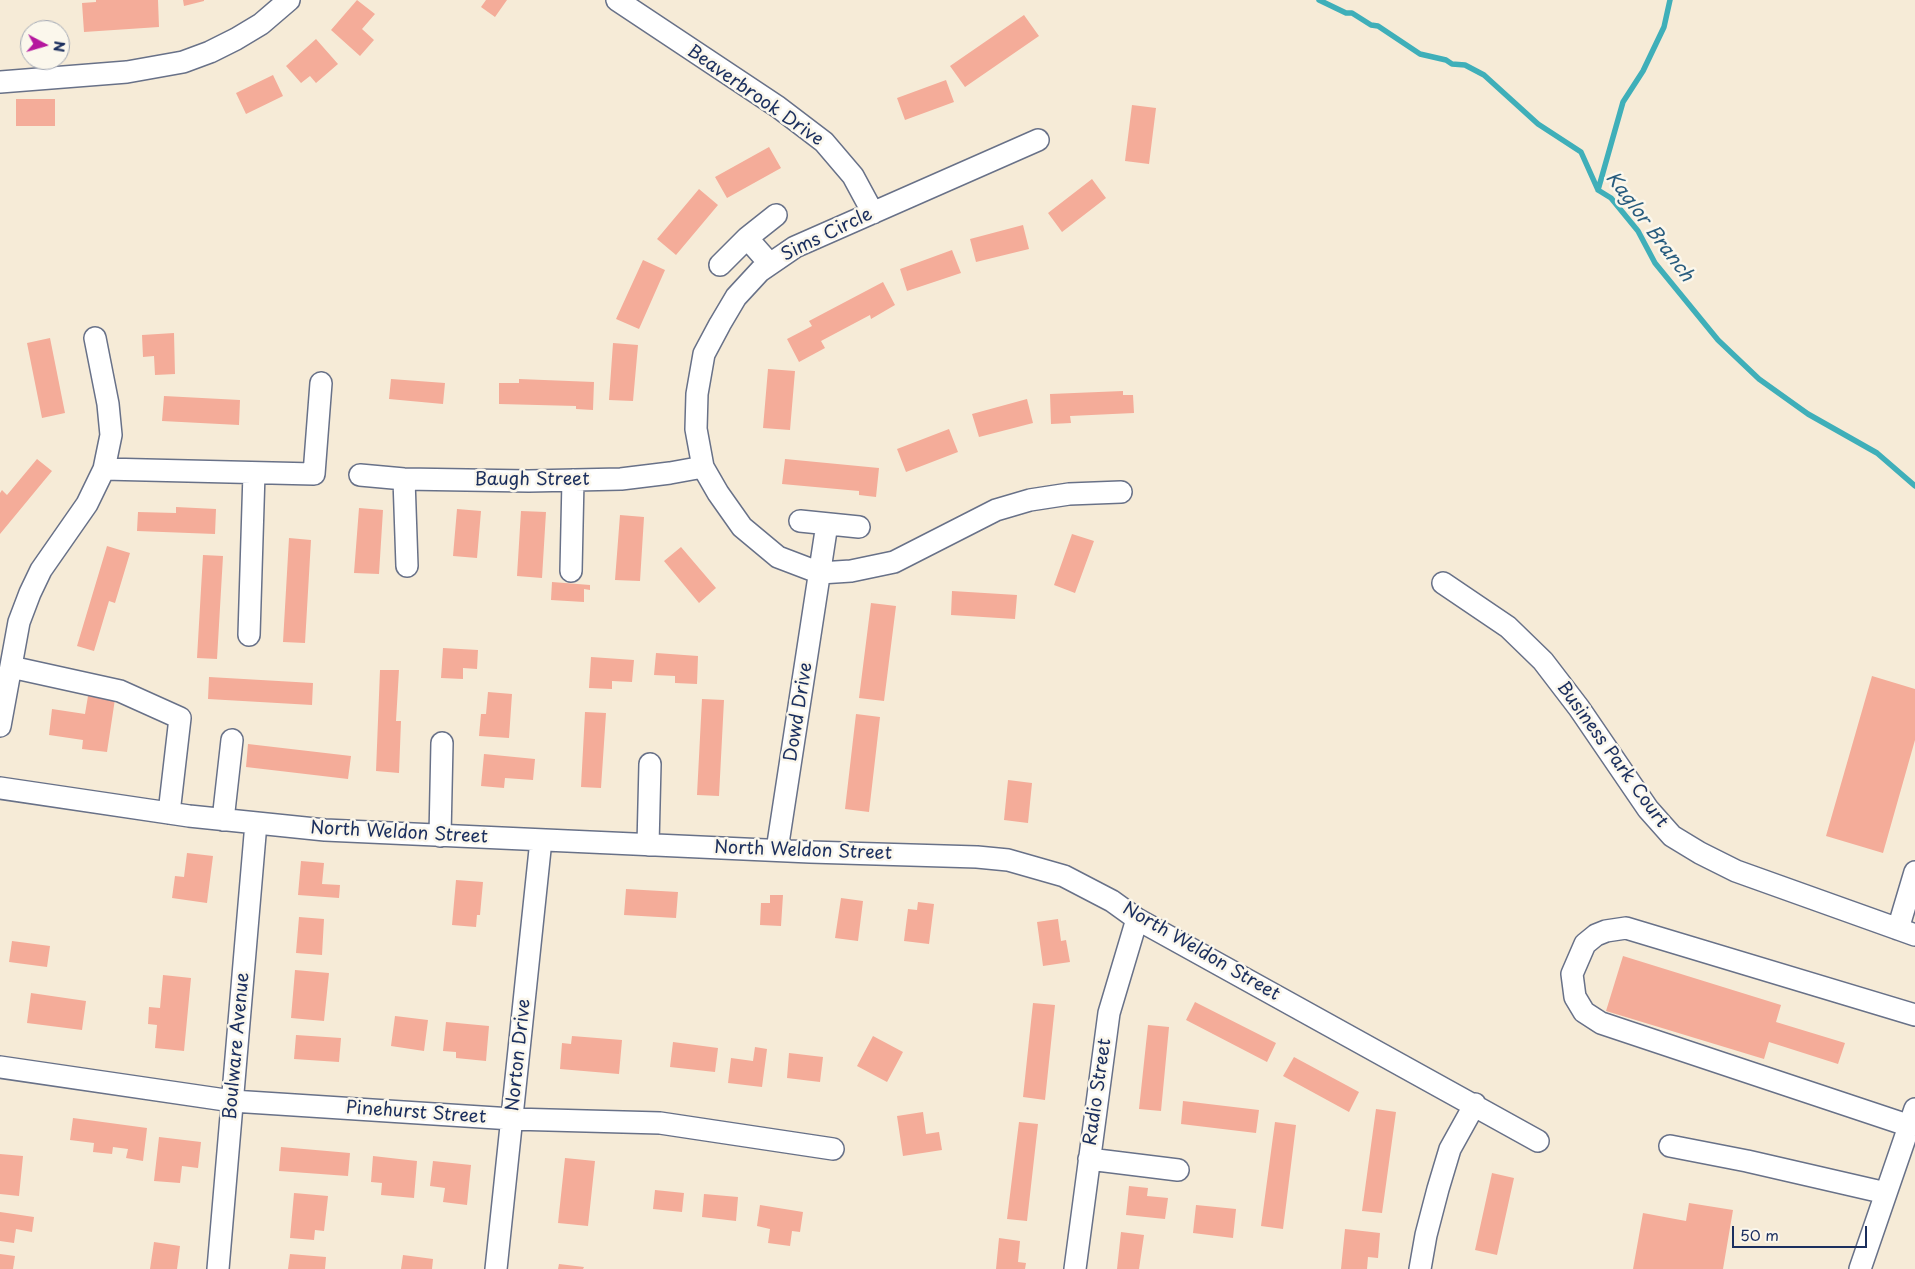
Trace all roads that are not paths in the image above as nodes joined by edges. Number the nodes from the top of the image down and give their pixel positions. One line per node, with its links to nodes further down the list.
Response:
1 (289, 0): 3 (street)
2 (616, 0): 5 (street, Beaverbrook Drive)
3 (0, 82)
4 (1038, 140): 5 (street, Sims Circle)
5 (873, 213): 8 (street, Sims Circle)
6 (776, 215): 7 (street)
7 (746, 238): 8 (street); 9 (street)
8 (770, 264): 12 (street, Sims Circle)
9 (720, 265)
10 (95, 338): 13 (street)
11 (321, 383): 14 (street)
12 (703, 467): 17 (street, Baugh Street); 24 (street, Sims Circle)
13 (104, 469): 14 (street); 27 (street)
14 (254, 473): 26 (street)
15 (360, 475): 16 (street, Baugh Street)
16 (404, 480): 17 (street, Baugh Street); 22 (street)
17 (573, 480): 23 (street)
18 (1121, 492): 24 (street, Sims Circle)
19 (800, 521): 20 (street)
20 (828, 524): 21 (street); 24 (street, Dowd Drive)
21 (859, 527)
22 (407, 566)
23 (571, 571)
24 (820, 573): 39 (street, Dowd Drive)
25 (1443, 582): 42 (street, Business Park Court)
26 (249, 635)
27 (11, 667): 28 (street); 33 (street)
28 (0, 726)
29 (232, 740): 34 (street)
30 (442, 743): 36 (street)
31 (650, 764): 38 (street)
32 (0, 788): 33 (street, North Weldon Street)
33 (168, 813): 34 (street, North Weldon Street)
34 (223, 820): 35 (street, North Weldon Street)
35 (256, 823): 36 (street, North Weldon Street); 45 (street, Boulware Avenue)
36 (440, 836): 37 (street, North Weldon Street)
37 (541, 840): 38 (street, North Weldon Street); 48 (street, Norton Drive)
38 (648, 845): 39 (street, North Weldon Street)
39 (777, 850): 41 (street, North Weldon Street)
40 (1915, 872): 42 (street)
41 (1137, 919): 46 (street, North Weldon Street); 52 (street, Radio Street)
42 (1907, 932)
43 (1915, 1014): 47 (street)
44 (0, 1067): 45 (street, Pinehurst Street)
45 (232, 1101): 48 (street, Pinehurst Street); 55 (street, Boulware Avenue)
46 (1475, 1104): 49 (street, North Weldon Street); 58 (street)
47 (1912, 1117): 54 (street)
48 (512, 1119): 51 (street, Pinehurst Street); 56 (street, Norton Drive)
49 (1538, 1141)
50 (1670, 1146): 54 (street)
51 (833, 1149)
52 (1089, 1159): 53 (street); 57 (street, Radio Street)
53 (1178, 1170)
54 (1886, 1193): 59 (street)
55 (218, 1269)
56 (496, 1269)
57 (1075, 1269)
58 (1420, 1269)
59 (1860, 1269)

